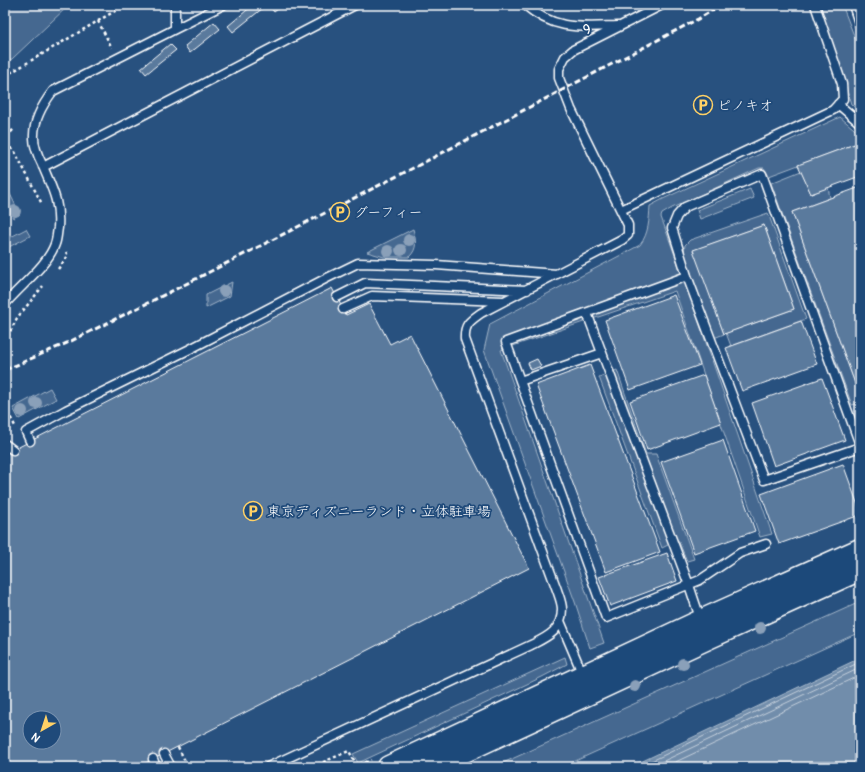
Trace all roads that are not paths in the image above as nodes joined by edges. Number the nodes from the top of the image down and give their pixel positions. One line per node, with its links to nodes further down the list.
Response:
1 (175, 5): 10 (lane)
2 (223, 5): 10 (lane)
3 (355, 5): 13 (lane)
4 (525, 5): 8 (lane)
5 (662, 5): 8 (lane, 9)
6 (815, 5): 11 (lane)
7 (853, 5): 9 (lane)
8 (622, 26): 14 (lane, 9)
9 (860, 26)
10 (175, 28): 13 (lane)
11 (838, 104): 12 (lane); 14 (lane)
12 (860, 123)
13 (43, 166): 20 (lane)
14 (621, 210): 15 (lane)
15 (557, 274): 17 (lane); 25 (lane)
16 (687, 276): 22 (lane); 27 (lane); 27 (lane)
17 (528, 290): 18 (lane); 19 (lane)
18 (337, 297)
19 (504, 302): 21 (lane); 33 (lane)
20 (5, 304)
21 (343, 309)
22 (587, 313): 23 (lane); 24 (lane)
23 (602, 353): 24 (lane); 32 (lane)
24 (520, 381): 32 (lane)
25 (30, 441)
26 (5, 444): 28 (lane)
27 (860, 446)
28 (13, 450)
29 (766, 544): 32 (lane)
30 (860, 550): 34 (street)
31 (860, 569): 40 (street)
32 (689, 585): 34 (lane)
33 (560, 621): 35 (lane); 38 (lane)
34 (701, 621): 35 (street)
35 (584, 676): 39 (street)
36 (164, 754): 37 (lane)
37 (171, 767)
38 (268, 767)
39 (389, 767)
40 (430, 767)

